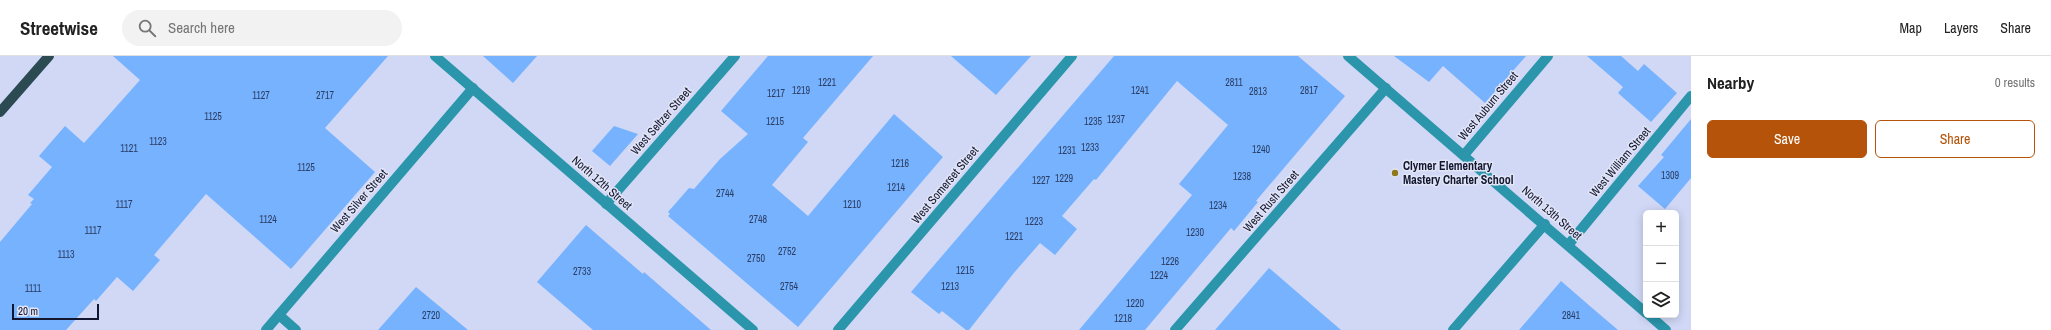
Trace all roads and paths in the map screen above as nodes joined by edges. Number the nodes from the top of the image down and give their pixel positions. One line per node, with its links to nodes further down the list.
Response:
1 (49, 56): 10 (main road)
2 (435, 56): 7 (street, North 12th Street)
3 (735, 56): 12 (street, West Seltzer Street)
4 (1072, 56): 21 (street, West Somerset Street)
5 (1348, 56): 8 (street, North 13th Street)
6 (1548, 56): 11 (street, West Auburn Street)
7 (473, 88): 12 (street, North 12th Street); 16 (street, West Silver Street)
8 (1386, 88): 11 (street, North 13th Street); 22 (street, West Rush Street)
9 (1691, 96): 14 (street, West William Street)
10 (0, 112)
11 (1464, 155): 13 (street, North 13th Street)
12 (606, 204): 20 (street, North 12th Street)
13 (1545, 224): 14 (street, North 13th Street); 23 (street)
14 (1569, 244): 15 (street, North 13th Street)
15 (1643, 310)
16 (279, 315): 18 (street, West Silver Street); 19 (street)
17 (1652, 318): 24 (street)
18 (266, 330)
19 (296, 330)
20 (753, 330)
21 (838, 330)
22 (1175, 330)
23 (1453, 330)
24 (1666, 330)

